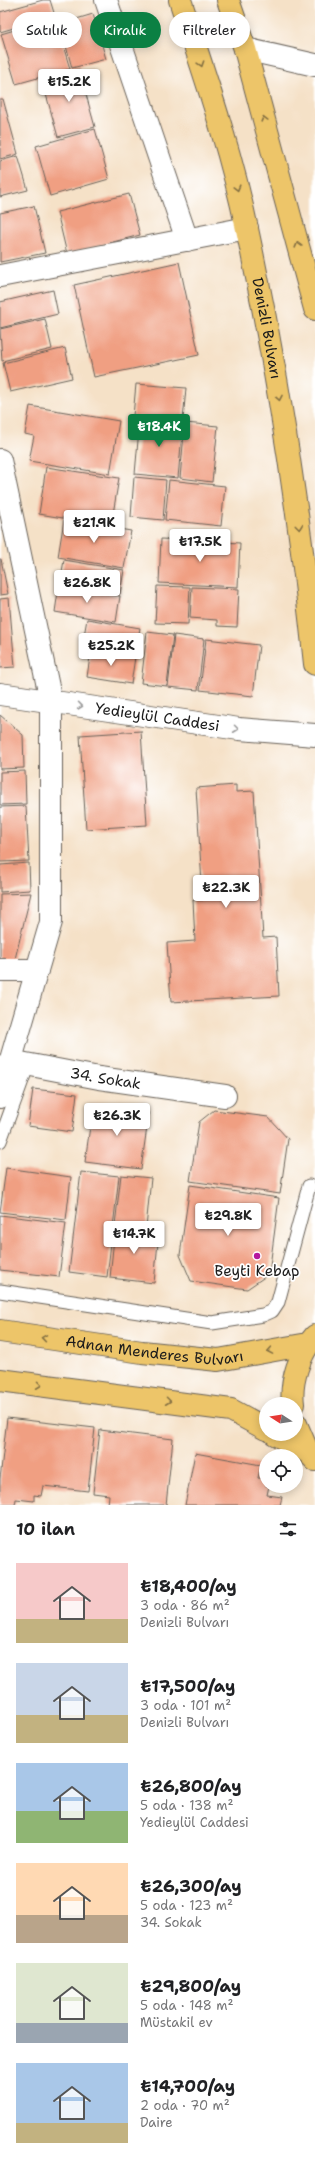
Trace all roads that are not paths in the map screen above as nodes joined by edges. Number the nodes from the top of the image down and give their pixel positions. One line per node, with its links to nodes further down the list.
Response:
1 (106, 0): 7 (street)
2 (180, 0): 6 (main road, Denizli Bulvarı, one-way to 6)
3 (228, 0): 4 (main road)
4 (245, 49): 5 (street); 9 (main road, one-way to 4)
5 (314, 68)
6 (247, 228): 7 (street); 12 (main road, Denizli Bulvarı, one-way to 12)
7 (187, 240): 8 (street)
8 (0, 276)
9 (315, 309)
10 (0, 460): 11 (street)
11 (4, 496): 14 (street)
12 (315, 664)
13 (0, 694): 14 (street, Yedieylül Caddesi)
14 (51, 701): 15 (street, Yedieylül Caddesi, one-way to 15); 17 (street)
15 (315, 735)
16 (0, 970): 17 (street)
17 (37, 970): 18 (street)
18 (19, 1062): 19 (street, 34. Sokak); 20 (street); 21 (lane)
19 (225, 1096)
20 (0, 1097)
21 (0, 1141)
22 (309, 1186): 23 (lane)
23 (0, 1291)
24 (0, 1331): 25 (main road, Adnan Menderes Bulvarı, one-way to 24)
25 (312, 1340): 27 (main road)
26 (0, 1380): 28 (main road, one-way to 28)
27 (294, 1397)
28 (259, 1425)
29 (303, 1438): 31 (main road)
30 (287, 1441): 31 (main road)
31 (312, 1456)

